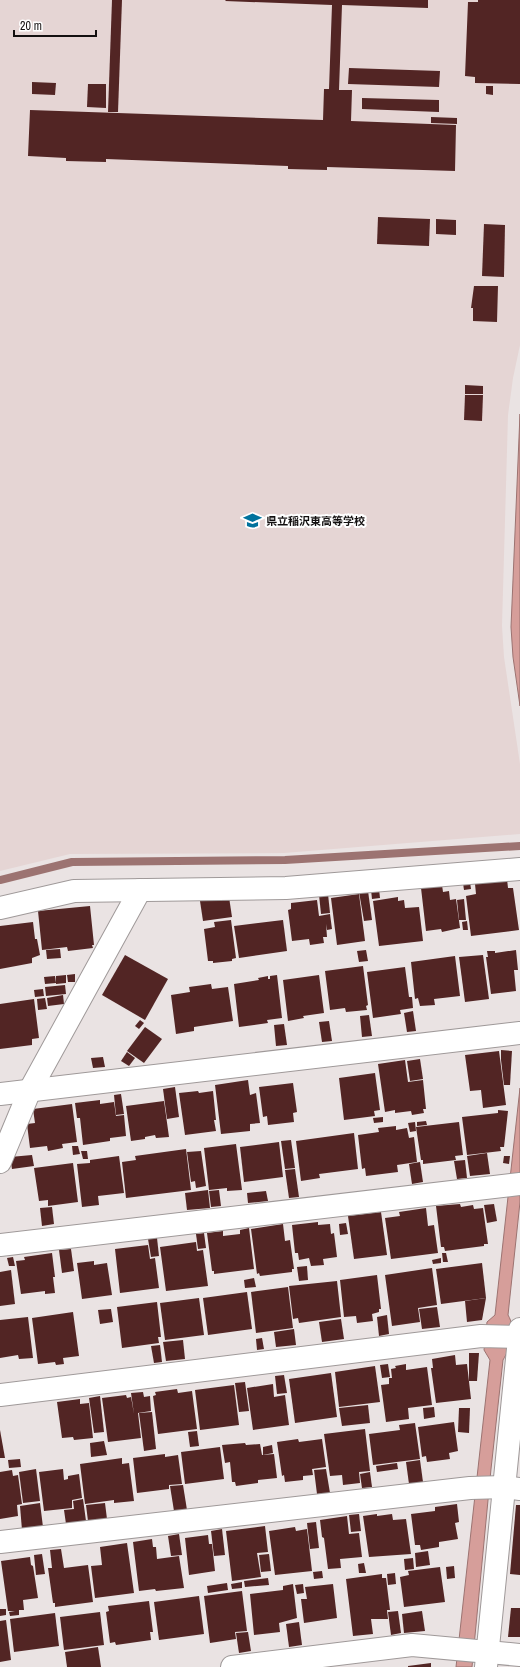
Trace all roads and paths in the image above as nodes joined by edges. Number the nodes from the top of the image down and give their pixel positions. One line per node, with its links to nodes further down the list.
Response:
1 (520, 869): 2 (street)
2 (140, 890): 3 (street); 5 (street)
3 (0, 908)
4 (518, 1033): 5 (street)
5 (30, 1090): 6 (street); 7 (street)
6 (0, 1094)
7 (0, 1162)
8 (511, 1184): 9 (street)
9 (0, 1245)
10 (518, 1335): 11 (street); 12 (street)
11 (0, 1396)
12 (506, 1488): 13 (street); 15 (street)
13 (0, 1542)
14 (520, 1655): 15 (street)
15 (484, 1657): 16 (street)
16 (232, 1667)

